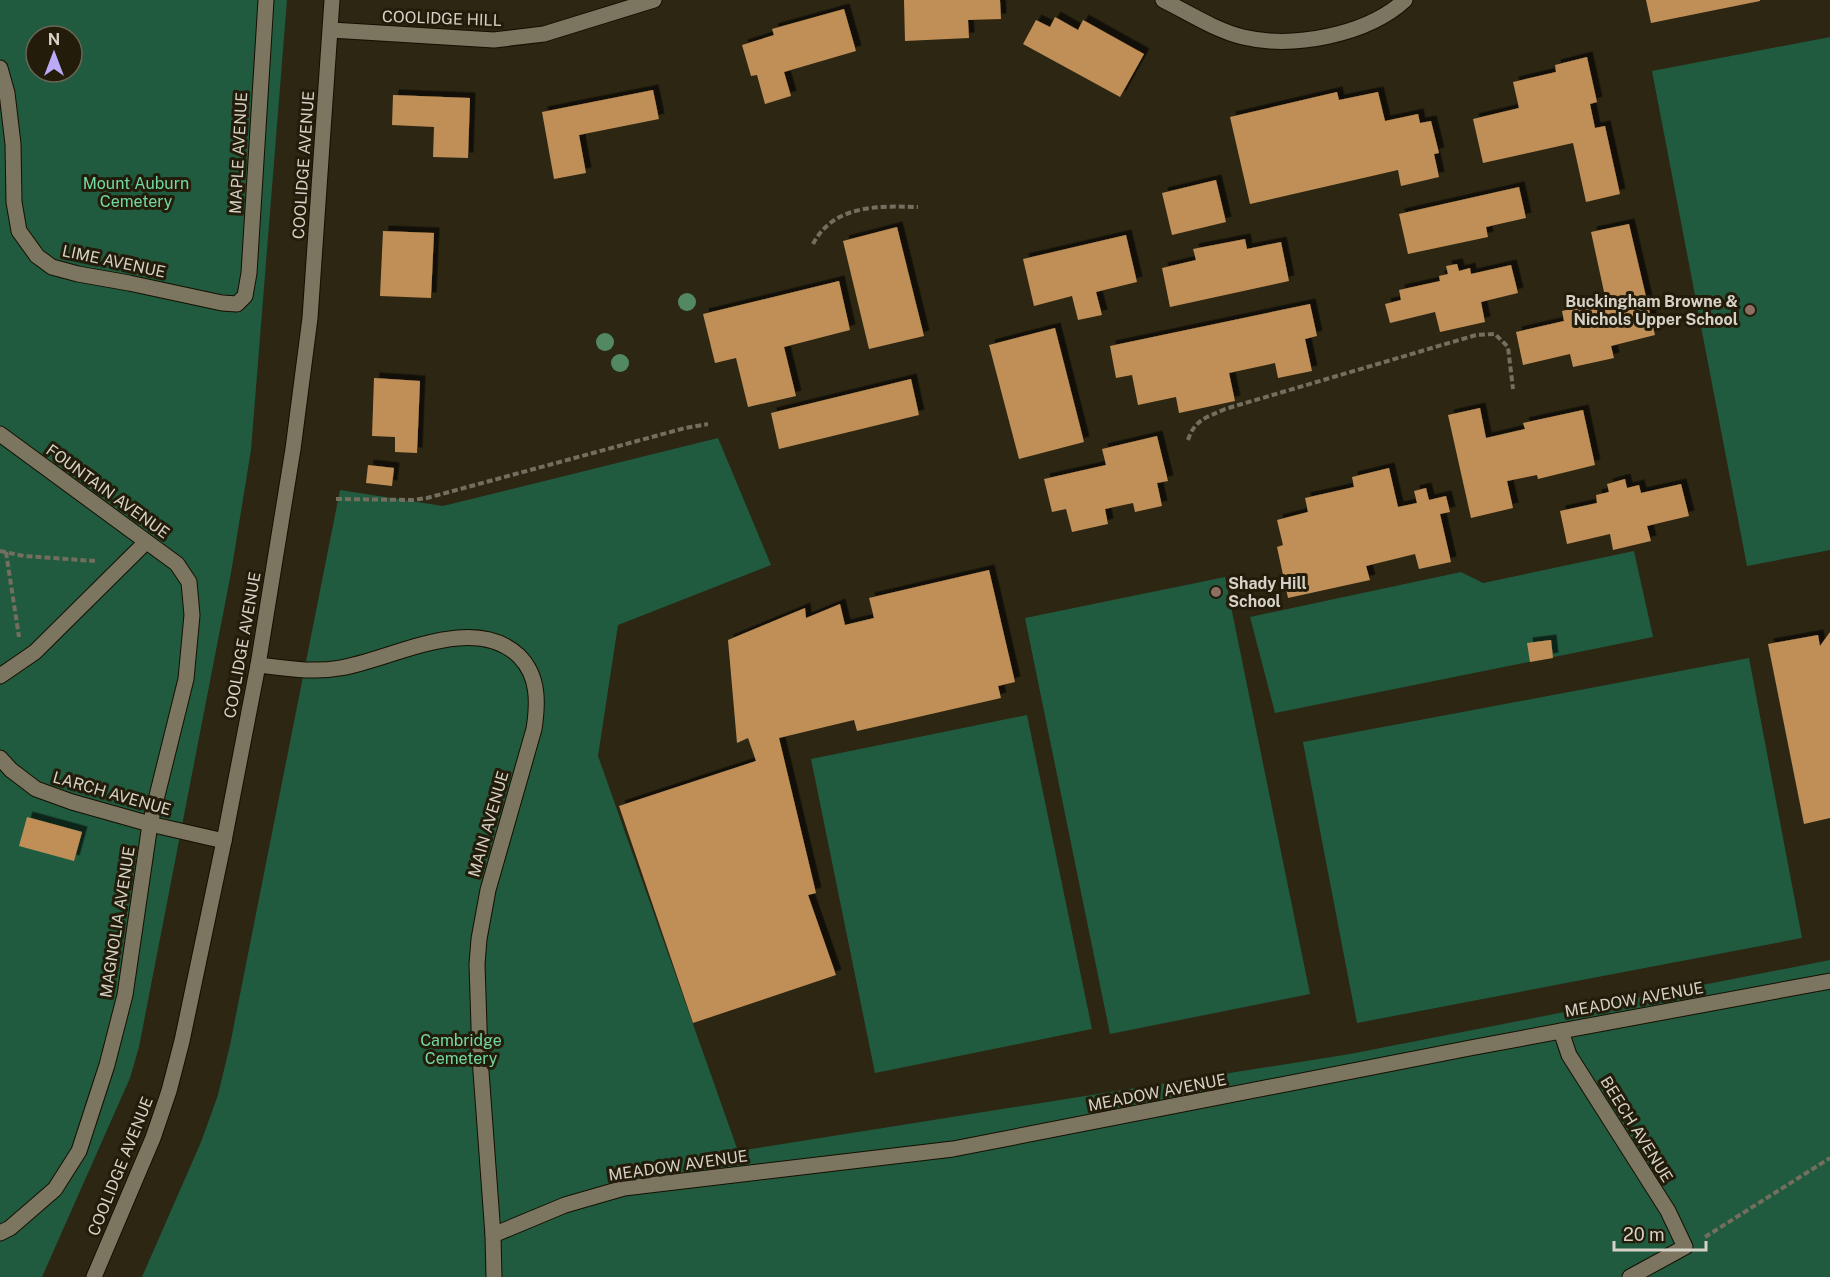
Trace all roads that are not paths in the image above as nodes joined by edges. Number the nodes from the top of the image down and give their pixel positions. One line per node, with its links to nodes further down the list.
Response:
1 (266, 0): 8 (street, MAPLE AVENUE)
2 (332, 0): 6 (street, COOLIDGE AVENUE)
3 (654, 0): 6 (street, COOLIDGE HILL)
4 (1164, 0): 5 (street)
5 (1405, 0)
6 (331, 30): 12 (street, COOLIDGE AVENUE)
7 (0, 68): 8 (street, LIME AVENUE)
8 (237, 304)
9 (0, 434): 10 (street, FOUNTAIN AVENUE)
10 (145, 543): 11 (street, FOUNTAIN AVENUE); 13 (street)
11 (189, 582): 15 (street, MAGNOLIA AVENUE)
12 (258, 665): 16 (street, COOLIDGE AVENUE); 20 (street, MAIN AVENUE)
13 (0, 676)
14 (0, 758): 15 (street, LARCH AVENUE)
15 (150, 824): 16 (street, LARCH AVENUE); 19 (street, MAGNOLIA AVENUE)
16 (224, 841): 21 (street, COOLIDGE AVENUE)
17 (1830, 981): 18 (street, MEADOW AVENUE)
18 (1561, 1031): 20 (street, MEADOW AVENUE); 23 (street, BEECH AVENUE)
19 (0, 1233)
20 (493, 1235): 22 (street, MAIN AVENUE)
21 (94, 1277)
22 (494, 1277)
23 (1630, 1277)

